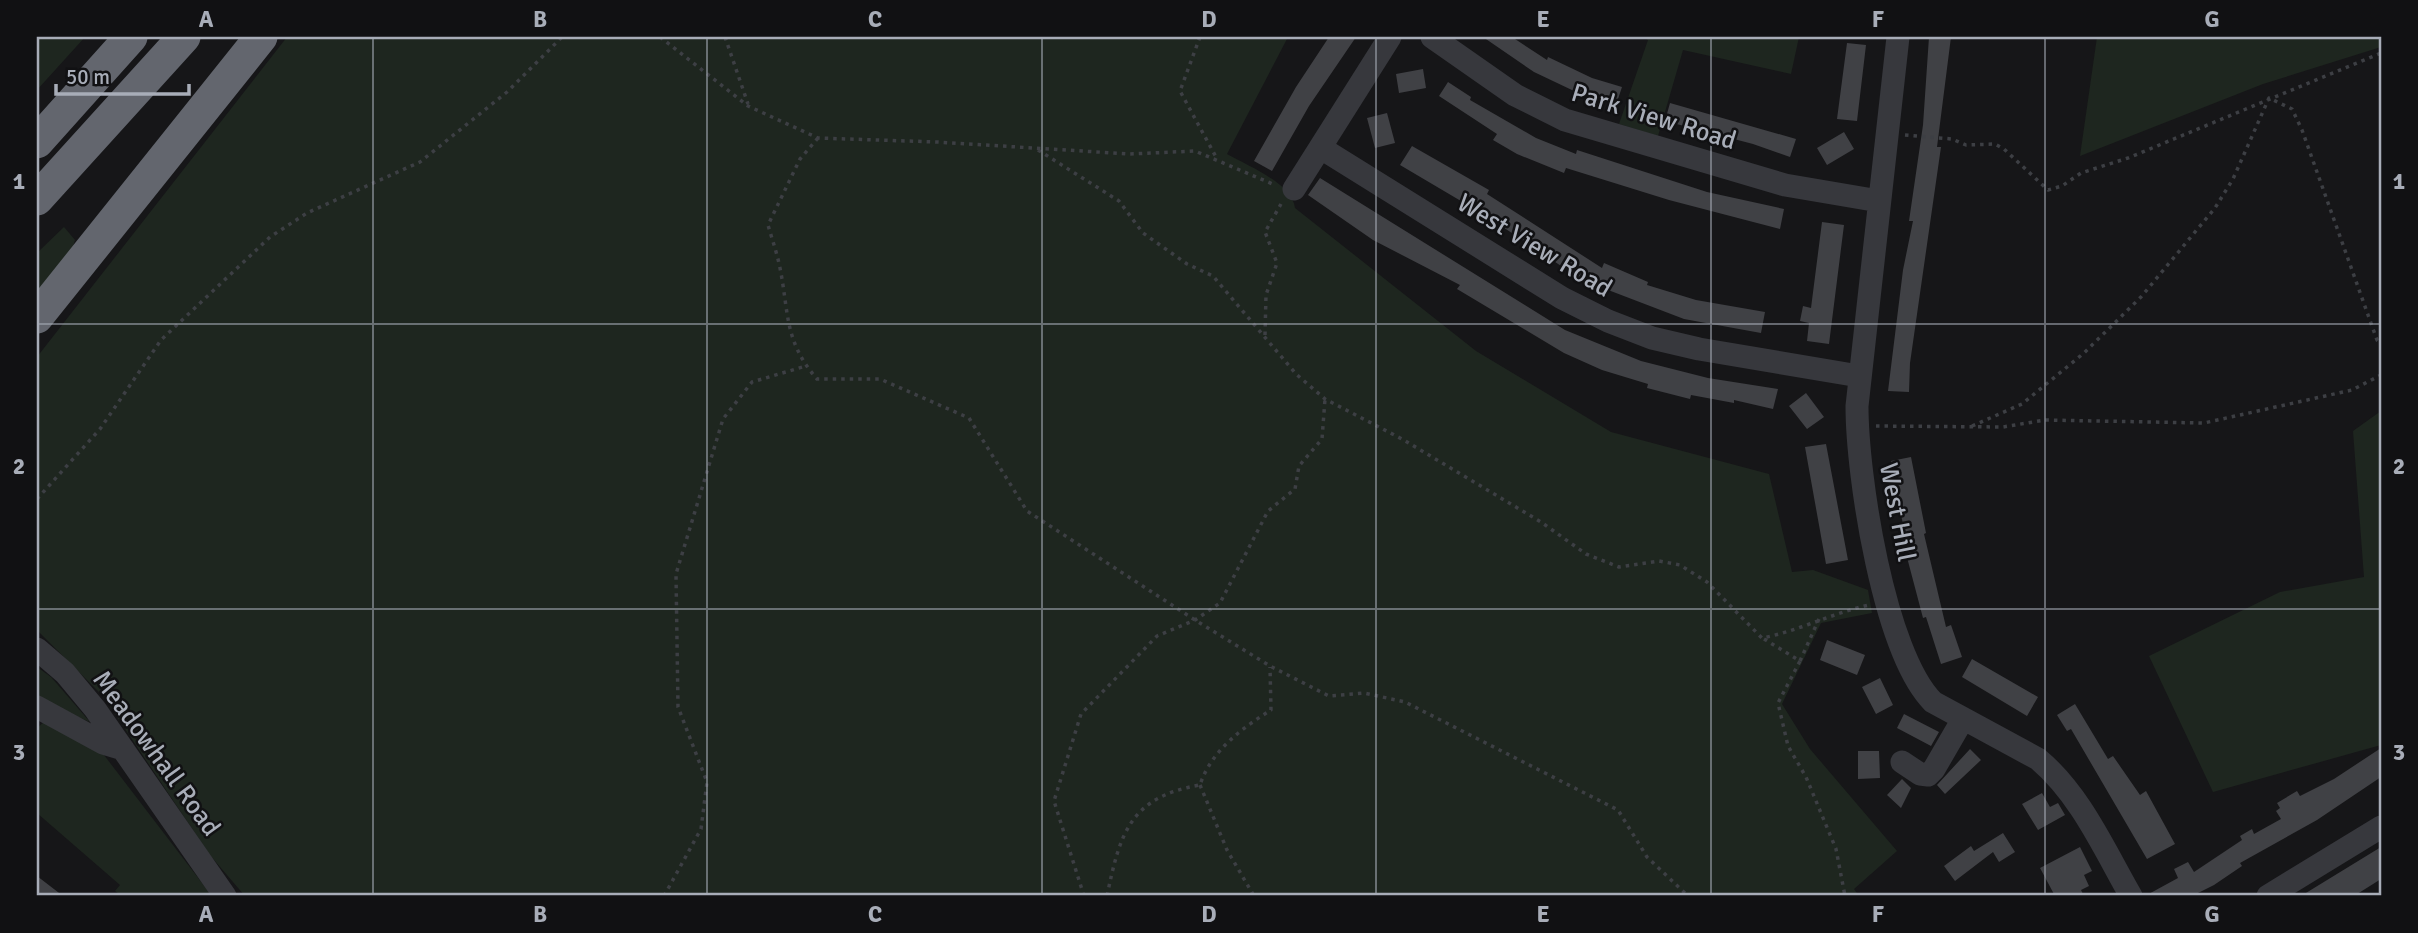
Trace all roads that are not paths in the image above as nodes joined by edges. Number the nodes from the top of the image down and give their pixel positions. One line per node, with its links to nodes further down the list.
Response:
1 (131, 37): 7 (highway)
2 (184, 37): 10 (highway)
3 (261, 37): 12 (highway)
4 (1390, 37): 8 (street)
5 (1432, 37): 11 (street, Park View Road)
6 (1898, 37): 11 (street, West Hill)
7 (37, 142)
8 (1321, 148): 9 (street); 13 (street, West View Road)
9 (1294, 190)
10 (37, 199)
11 (1880, 201): 13 (street, West Hill)
12 (37, 317)
13 (1859, 376): 16 (street, West Hill)
14 (37, 649): 17 (street, Meadowhall Road)
15 (37, 707): 17 (street)
16 (1963, 719): 18 (street); 20 (street, West Hill)
17 (123, 750): 21 (street, Meadowhall Road)
18 (1902, 762)
19 (2381, 827): 22 (street)
20 (2125, 894)
21 (225, 896)
22 (2268, 896)

